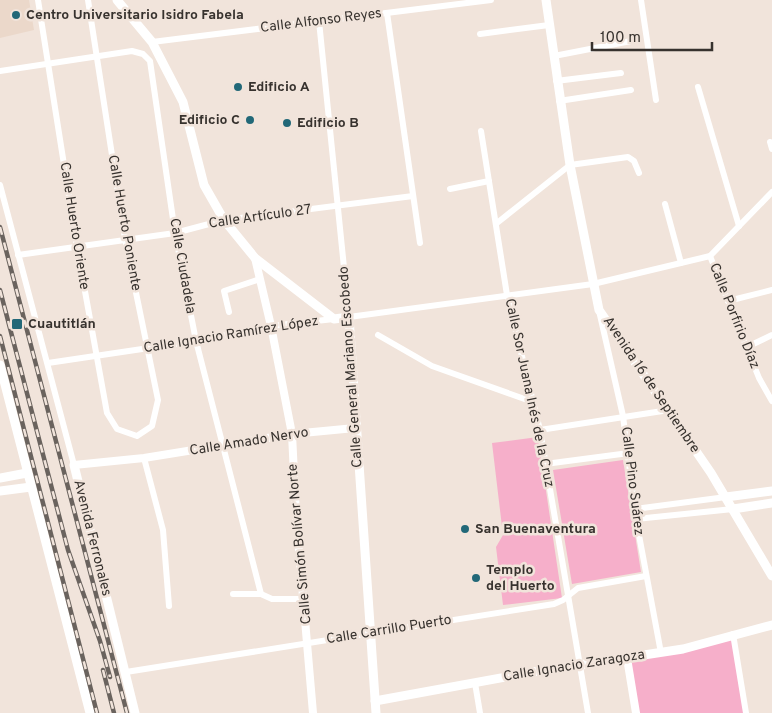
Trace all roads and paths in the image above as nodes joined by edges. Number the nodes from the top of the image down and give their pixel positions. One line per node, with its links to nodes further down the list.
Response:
1 (38, 0): 15 (street, Calle Huerto Oriente)
2 (88, 0): 13 (street, Calle Huerto Poniente)
3 (117, 0): 12 (main road)
4 (491, 0): 7 (street, Calle Alfonso Reyes)
5 (546, 0): 9 (main road, Avenida 16 de Septiembre)
6 (641, 0): 21 (street)
7 (386, 13): 8 (street, Calle Alfonso Reyes); 30 (street)
8 (319, 21): 12 (street, Calle Alfonso Reyes); 32 (street, Calle General Mariano Escobedo)
9 (549, 25): 10 (street); 14 (main road, Avenida 16 de Septiembre)
10 (480, 34)
11 (632, 41): 14 (street)
12 (152, 42): 33 (main road)
13 (97, 56): 15 (street); 36 (street, Calle Ciudadela); 37 (street, Calle Huerto Poniente)
14 (554, 56): 18 (main road, Avenida 16 de Septiembre)
15 (48, 64): 16 (street); 39 (street, Calle Huerto Oriente)
16 (0, 71)
17 (622, 72): 18 (street)
18 (556, 82): 22 (main road, Avenida 16 de Septiembre)
19 (698, 87): 35 (street)
20 (631, 90): 22 (street)
21 (656, 100)
22 (559, 101): 24 (main road, Avenida 16 de Septiembre)
23 (481, 132): 26 (street, Calle Sor Juana Inés de la Cruz)
24 (570, 165): 25 (street); 34 (street); 45 (main road, Avenida 16 de Septiembre)
25 (639, 173)
26 (489, 181): 28 (street); 34 (street, Calle Sor Juana Inés de la Cruz)
27 (0, 185): 40 (street, Avenida Ferronales)
28 (450, 189)
29 (772, 192): 35 (street)
30 (413, 196): 32 (street, Calle Artículo 27); 38 (street)
31 (664, 204): 43 (street)
32 (338, 206): 33 (street, Calle Artículo 27); 51 (street, Calle General Mariano Escobedo)
33 (224, 220): 36 (street, Calle Artículo 27); 42 (main road)
34 (497, 223): 47 (street, Calle Sor Juana Inés de la Cruz)
35 (739, 226): 41 (street)
36 (175, 232): 37 (street, Calle Artículo 27); 56 (street, Calle Ciudadela)
37 (125, 239): 39 (street, Calle Artículo 27); 57 (street, Calle Huerto Poniente)
38 (420, 243)
39 (76, 247): 40 (street, Calle Artículo 27); 59 (street, Calle Huerto Oriente)
40 (18, 255): 60 (street, Avenida Ferronales)
41 (710, 256): 43 (street, Calle Ignacio Ramírez López); 48 (street, Calle Porfirio Díaz)
42 (255, 258): 44 (street, Calle Simón Bolívar Norte); 52 (main road)
43 (681, 263): 45 (street, Calle Ignacio Ramírez López)
44 (260, 279): 50 (street); 53 (street, Calle Simón Bolívar Norte)
45 (593, 284): 47 (street, Calle Ignacio Ramírez López); 49 (main road, Avenida 16 de Septiembre)
46 (772, 290): 48 (street)
47 (508, 295): 51 (street, Calle Ignacio Ramírez López); 63 (street, Calle Sor Juana Inés de la Cruz)
48 (728, 300): 58 (street, Calle Porfirio Díaz)
49 (599, 310): 64 (main road, Avenida 16 de Septiembre); 65 (street, Calle Pino Suárez)
50 (229, 312)
51 (350, 317): 52 (main road, Calle Ignacio Ramírez López); 66 (main road, Calle General Mariano Escobedo)
52 (334, 319): 53 (street, Calle Ignacio Ramírez López)
53 (271, 326): 56 (street, Calle Ignacio Ramírez López); 68 (street, Calle Simón Bolívar Norte)
54 (378, 335): 63 (street)
55 (772, 335): 58 (street)
56 (196, 341): 57 (street, Calle Ignacio Ramírez López); 70 (street, Calle Ciudadela)
57 (147, 348): 59 (street, Calle Ignacio Ramírez López); 69 (street, Calle Huerto Poniente)
58 (747, 348): 62 (street, Calle Porfirio Díaz)
59 (96, 356): 60 (street, Calle Ignacio Ramírez López); 69 (street, Calle Huerto Oriente)
60 (48, 363): 74 (street, Avenida Ferronales)
61 (0, 365): 75 (main road)
62 (772, 401)
63 (533, 402): 67 (street, Calle Sor Juana Inés de la Cruz)
64 (669, 410): 65 (street); 80 (main road, Avenida 16 de Septiembre)
65 (623, 416): 67 (street); 71 (street, Calle Pino Suárez)
66 (356, 428): 68 (street, Calle Amado Nervo); 93 (main road, Calle General Mariano Escobedo)
67 (540, 430): 73 (street, Calle Sor Juana Inés de la Cruz)
68 (292, 434): 70 (street, Calle Amado Nervo); 90 (street, Calle Simón Bolívar Norte)
69 (136, 436)
70 (224, 444): 72 (street, Calle Amado Nervo); 88 (street, Calle Ciudadela)
71 (629, 453): 73 (street); 82 (street, Calle Pino Suárez)
72 (144, 458): 74 (street, Calle Amado Nervo); 91 (street)
73 (545, 464): 89 (street, Calle Sor Juana Inés de la Cruz)
74 (74, 465): 99 (main road, Avenida Ferronales)
75 (27, 473): 76 (main road); 77 (main road)
76 (0, 478)
77 (31, 487): 78 (main road); 102 (main road)
78 (0, 491)
79 (772, 491): 80 (main road)
80 (726, 497): 82 (street); 83 (main road, Avenida 16 de Septiembre)
81 (772, 503): 83 (main road)
82 (635, 509): 84 (street, Calle Pino Suárez)
83 (733, 509): 84 (street); 86 (main road, Avenida 16 de Septiembre)
84 (636, 519): 85 (street, Calle Pino Suárez)
85 (646, 576): 89 (street, Calle Carrillo Puerto); 96 (street, Calle Pino Suárez)
86 (772, 576)
87 (233, 594): 88 (street)
88 (261, 594): 90 (street)
89 (569, 594): 93 (street, Calle Carrillo Puerto); 98 (street, Calle Sor Juana Inés de la Cruz)
90 (304, 599): 95 (street, Calle Simón Bolívar Norte)
91 (169, 606)
92 (772, 625): 94 (main road, Calle Ignacio Zaragoza)
93 (370, 633): 95 (street, Calle Carrillo Puerto); 101 (main road, Calle General Mariano Escobedo)
94 (733, 634): 96 (main road, Calle Ignacio Zaragoza); 109 (street)
95 (308, 642): 99 (street, Calle Carrillo Puerto); 104 (street, Calle Simón Bolívar Norte)
96 (661, 653): 97 (main road, Calle Ignacio Zaragoza)
97 (627, 658): 98 (main road, Calle Ignacio Zaragoza); 108 (street)
98 (579, 664): 100 (main road, Calle Ignacio Zaragoza); 107 (street, Calle Sor Juana Inés de la Cruz)
99 (126, 672): 103 (main road, Avenida Ferronales)
100 (475, 683): 101 (main road, Calle Ignacio Zaragoza); 106 (street)
101 (375, 700): 105 (main road, Calle General Mariano Escobedo)
102 (90, 713)
103 (135, 713)
104 (314, 713)
105 (376, 713)
106 (480, 713)
107 (588, 713)
108 (636, 713)
109 (746, 713)

